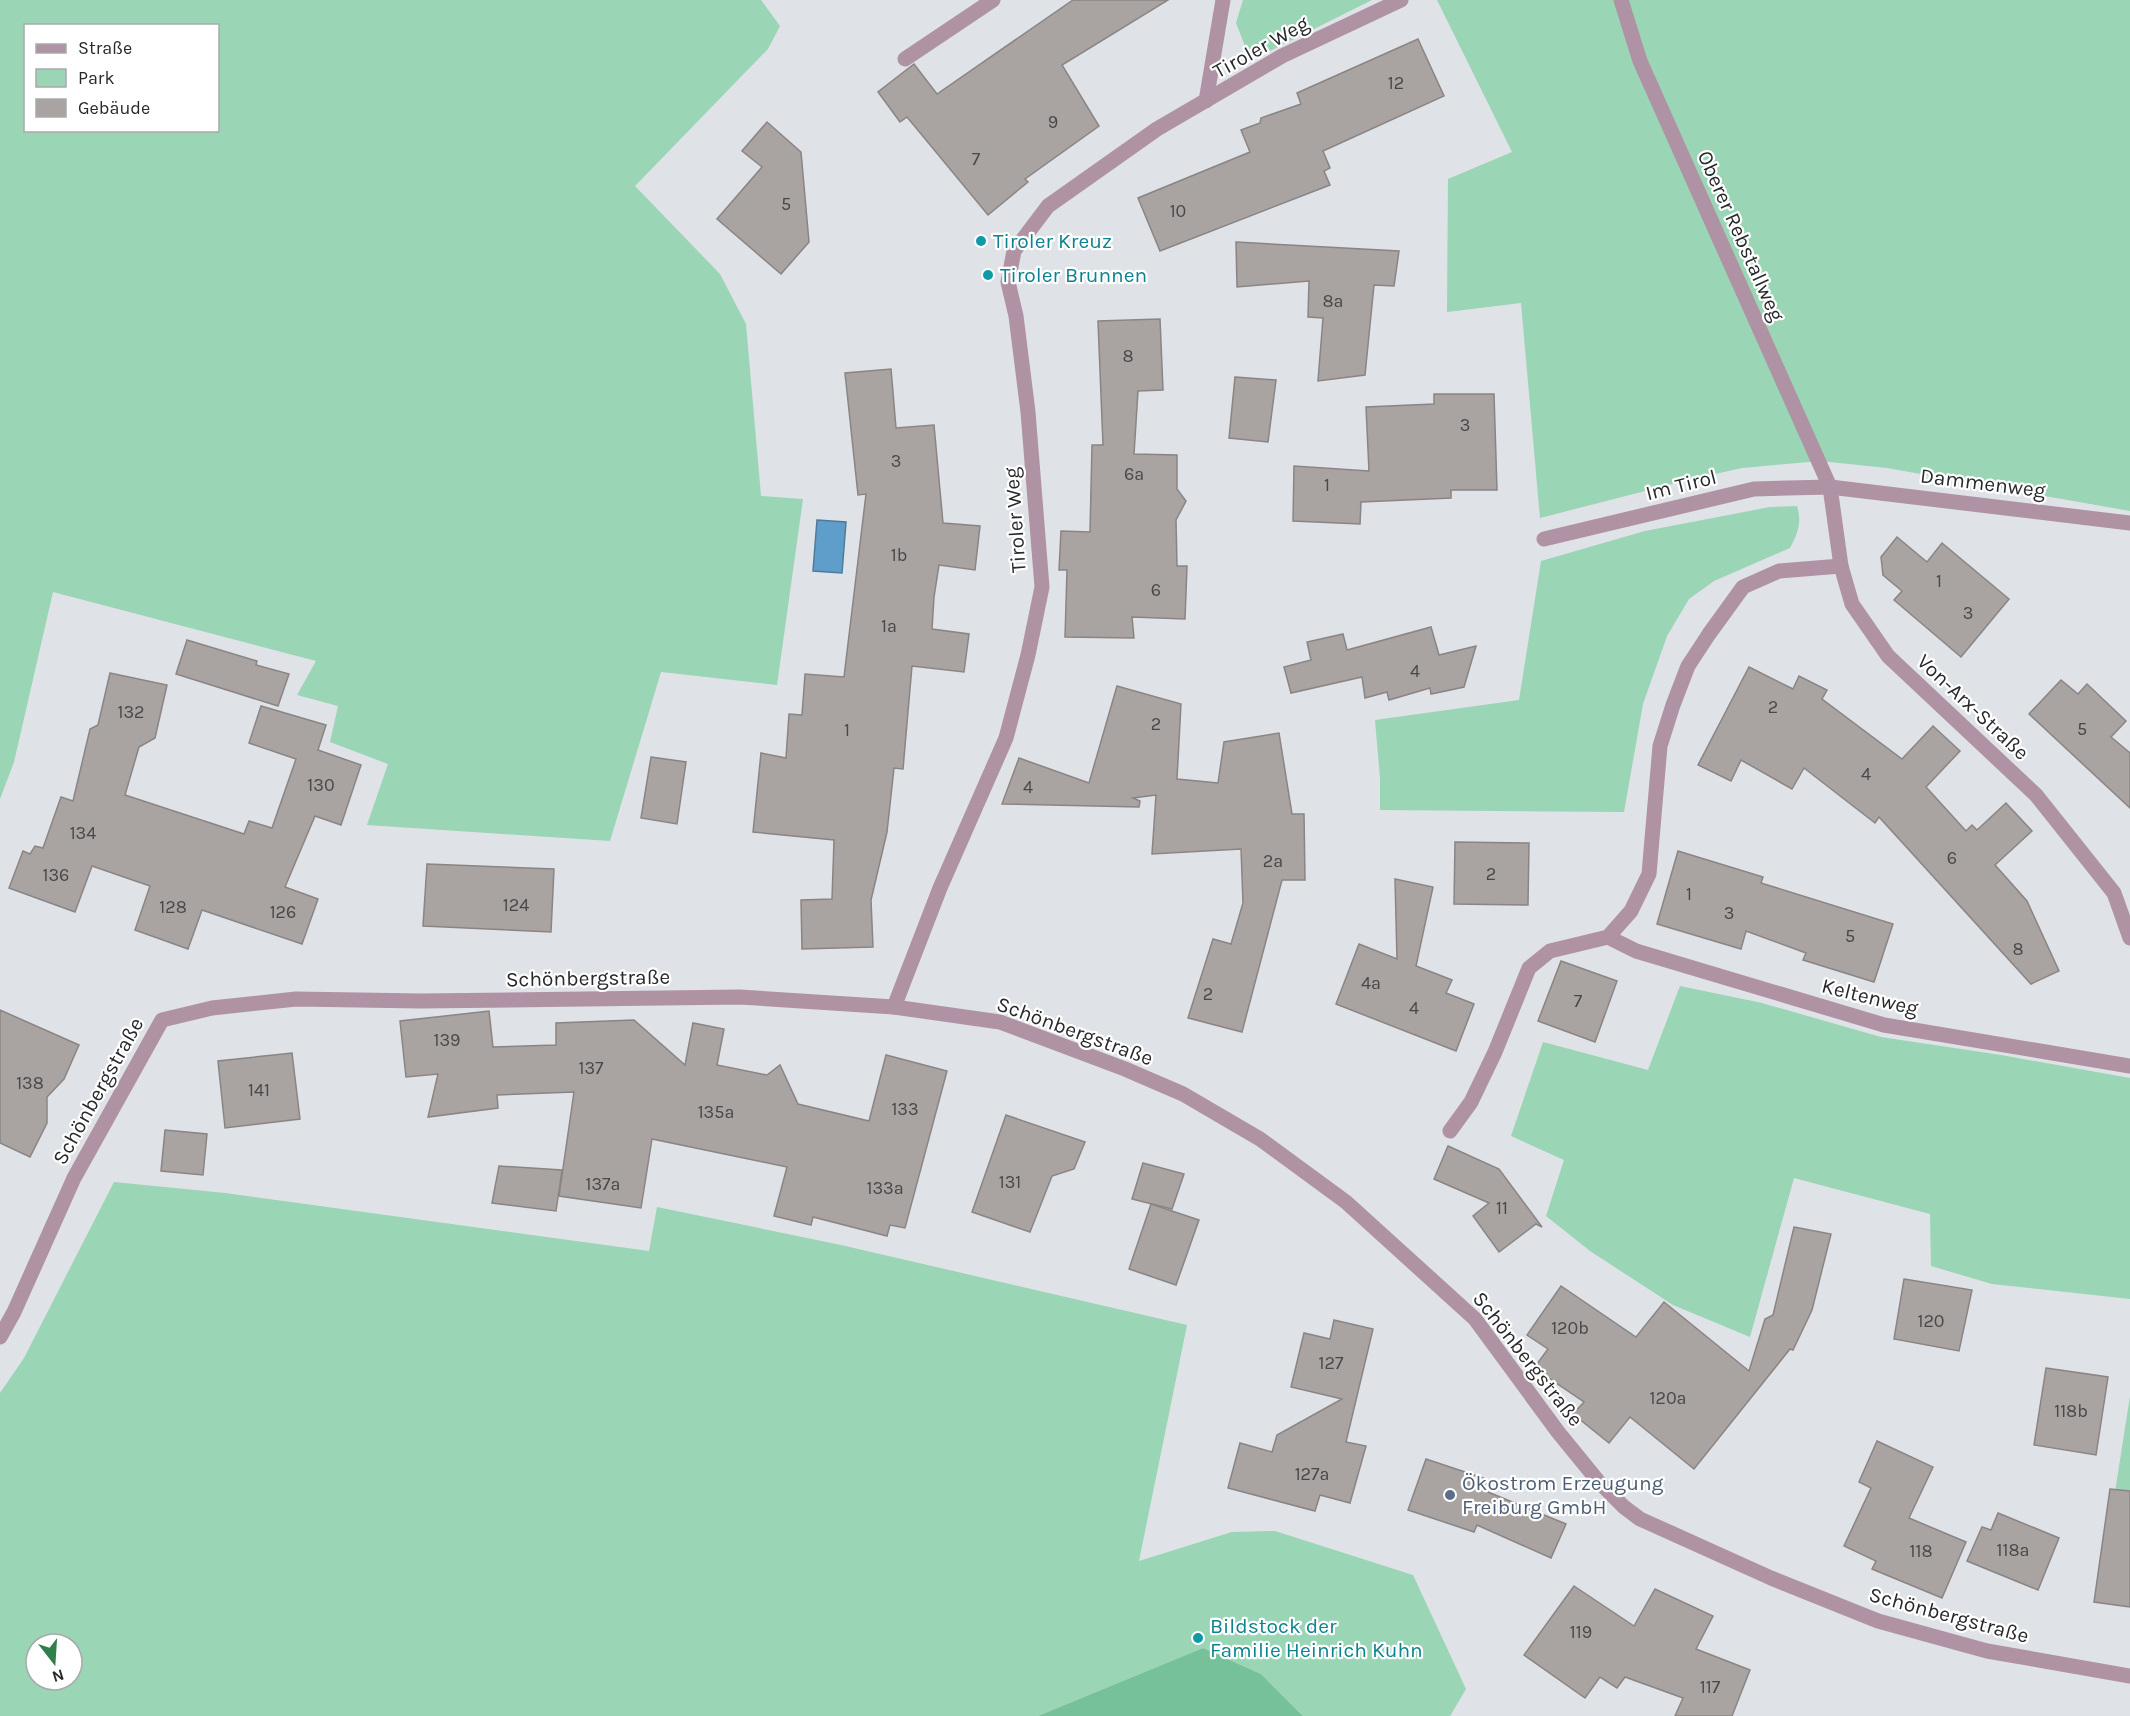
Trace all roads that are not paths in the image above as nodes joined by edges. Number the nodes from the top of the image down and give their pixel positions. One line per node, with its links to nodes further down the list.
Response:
1 (993, 0): 5 (street)
2 (1223, 0): 6 (street, Tiroler Weg)
3 (1401, 0): 6 (street, Tiroler Weg)
4 (1621, 0): 7 (street, Oberer Rebstallweg)
5 (905, 59)
6 (1206, 101): 13 (street, Tiroler Weg)
7 (1830, 487): 8 (street, Dammenweg); 9 (street, Im Tirol); 10 (street, Von-Arx-Straße)
8 (2130, 524)
9 (1544, 539)
10 (1841, 566): 11 (street); 12 (street, Von-Arx-Straße)
11 (1608, 937): 14 (street, Keltenweg); 15 (street)
12 (2130, 938)
13 (894, 1007): 16 (street, Schönbergstraße); 17 (street, Schönbergstraße)
14 (2130, 1066)
15 (1450, 1131)
16 (0, 1337)
17 (2130, 1676)

